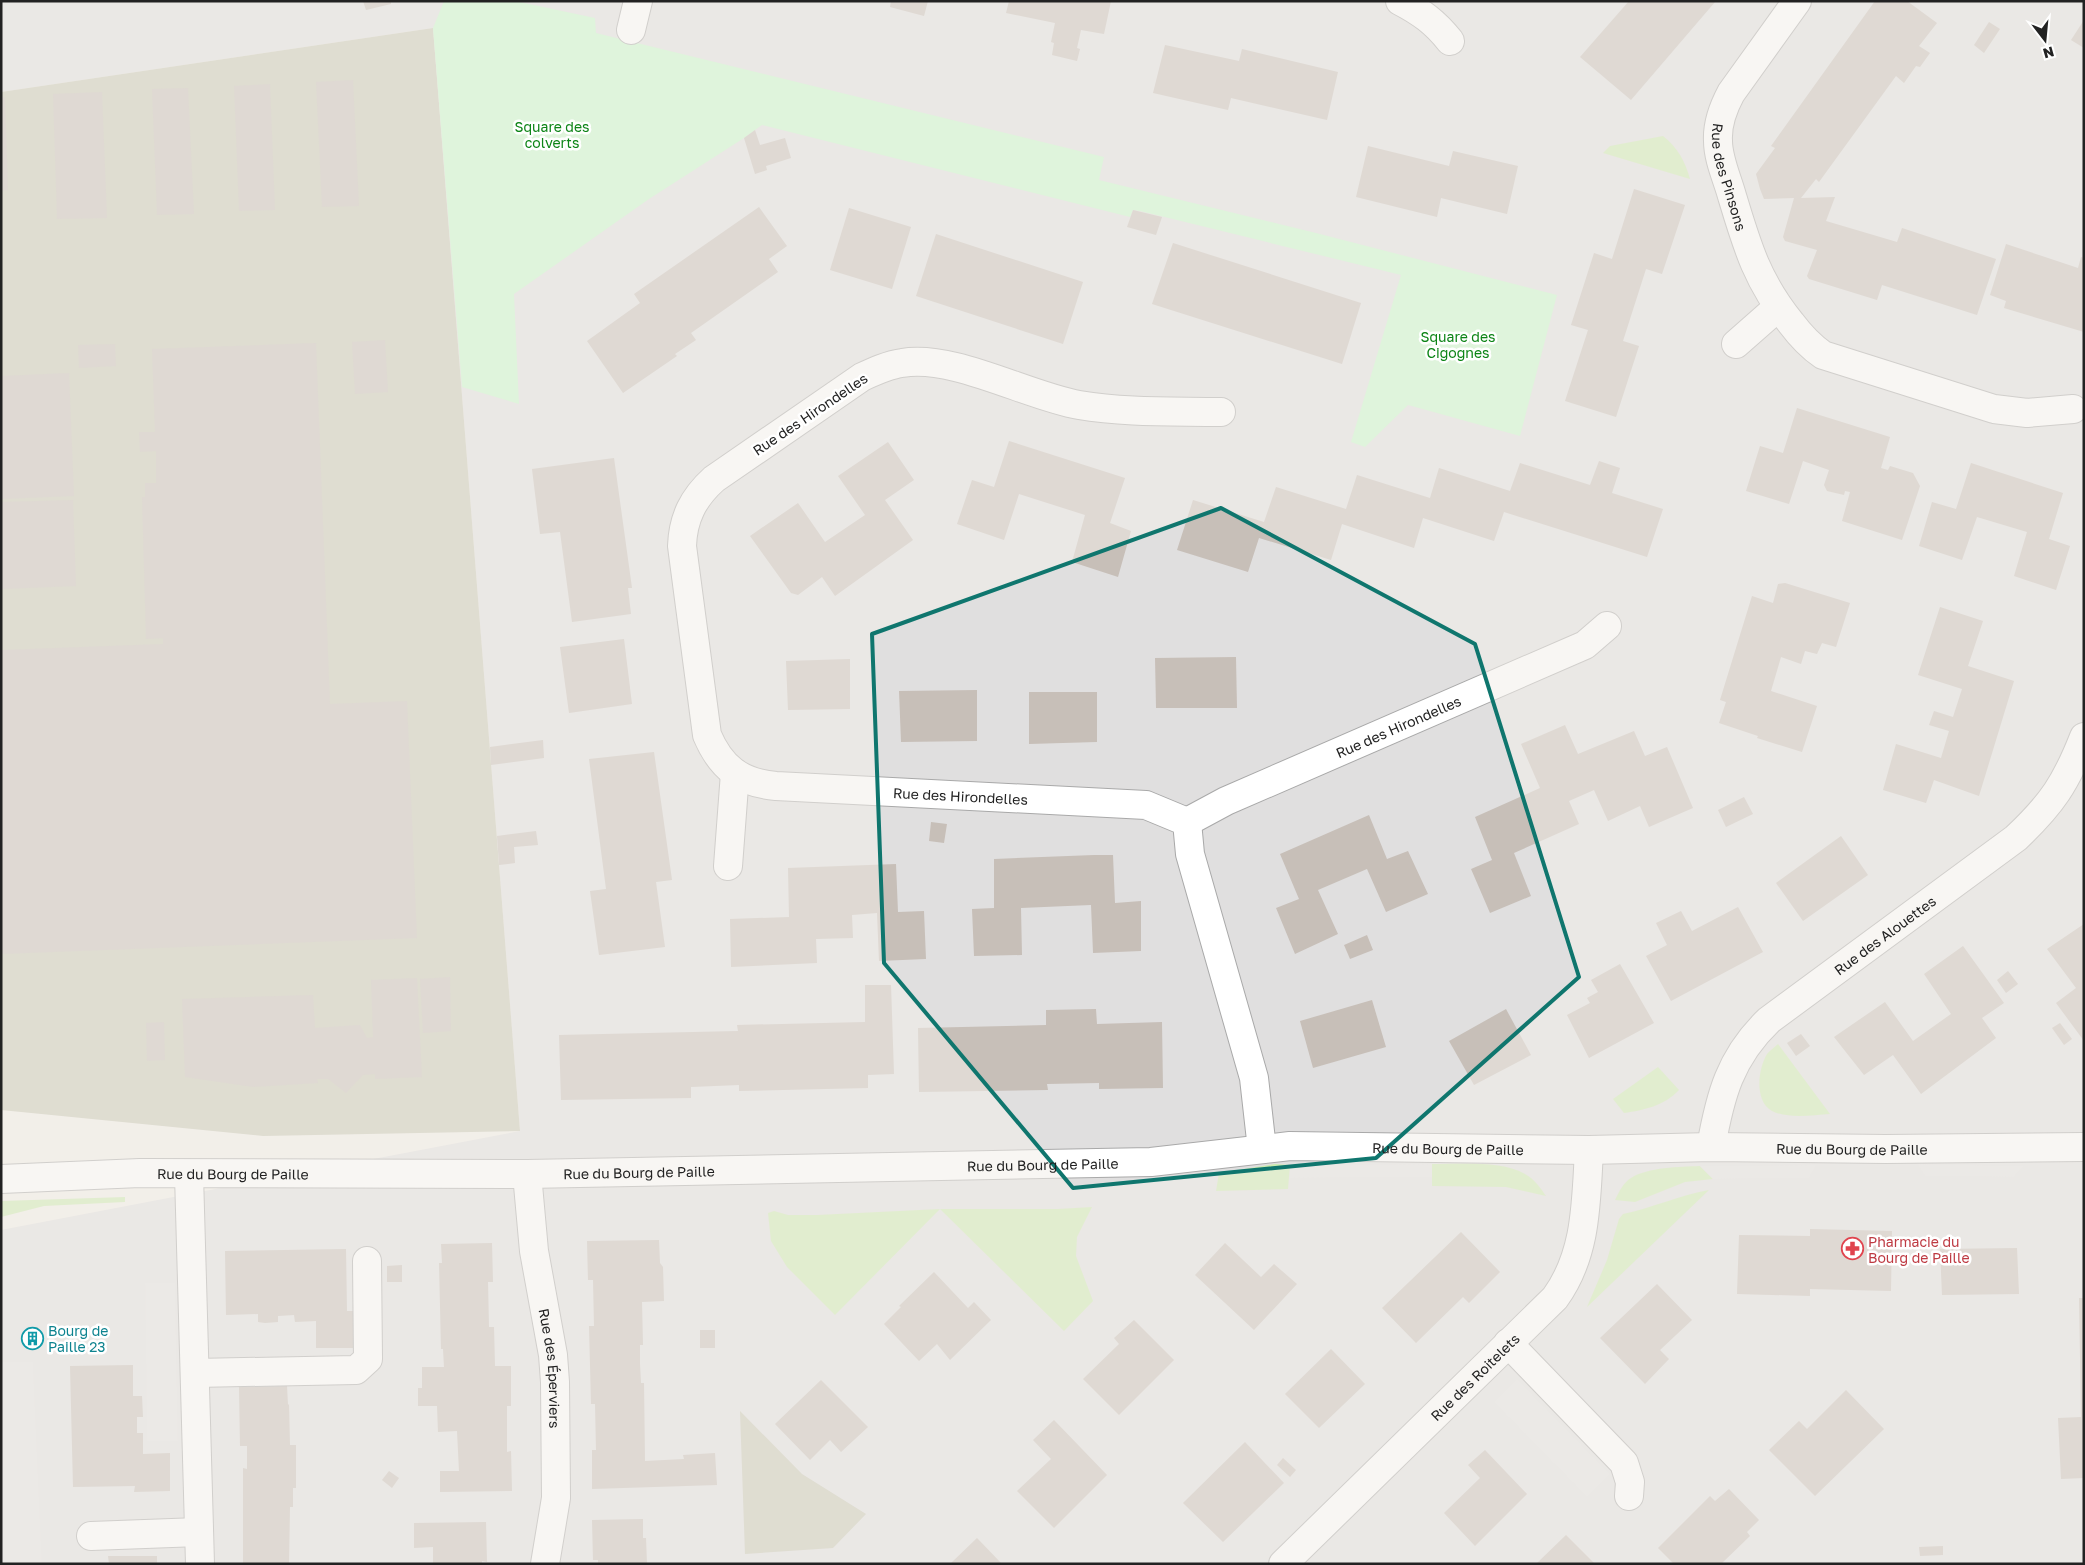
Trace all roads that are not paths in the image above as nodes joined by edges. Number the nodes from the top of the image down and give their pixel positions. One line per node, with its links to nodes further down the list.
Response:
1 (638, 1): 4 (street)
2 (1797, 1): 6 (street, Rue des Pinsons)
3 (1414, 5): 5 (street)
4 (631, 30)
5 (1450, 41)
6 (1778, 307): 7 (street); 8 (street, Rue des Pinsons)
7 (1736, 344)
8 (2073, 409)
9 (1221, 412): 12 (street, Rue des Hirondelles)
10 (1608, 626): 13 (street, Rue des Hirondelles)
11 (2084, 737): 15 (street, Rue des Alouettes)
12 (734, 773): 13 (street, Rue des Hirondelles); 14 (street)
13 (1187, 822): 17 (street)
14 (728, 866)
15 (1710, 1147): 16 (street, Rue du Bourg de Paille); 18 (street, Rue du Bourg de Paille)
16 (2084, 1147)
17 (1262, 1149): 18 (street, Rue du Bourg de Paille); 19 (street, Rue du Bourg de Paille)
18 (1589, 1150): 23 (street, Rue des Roitelets)
19 (527, 1174): 20 (street, Rue du Bourg de Paille); 29 (street, Rue des Éperviers)
20 (189, 1175): 21 (street, Rue du Bourg de Paille); 24 (street)
21 (1, 1179)
22 (367, 1260): 24 (street)
23 (1508, 1343): 25 (street); 30 (street, Rue des Roitelets)
24 (195, 1373): 26 (street)
25 (1628, 1496)
26 (199, 1532): 27 (street); 28 (street)
27 (91, 1536)
28 (200, 1564)
29 (545, 1564)
30 (1283, 1564)

